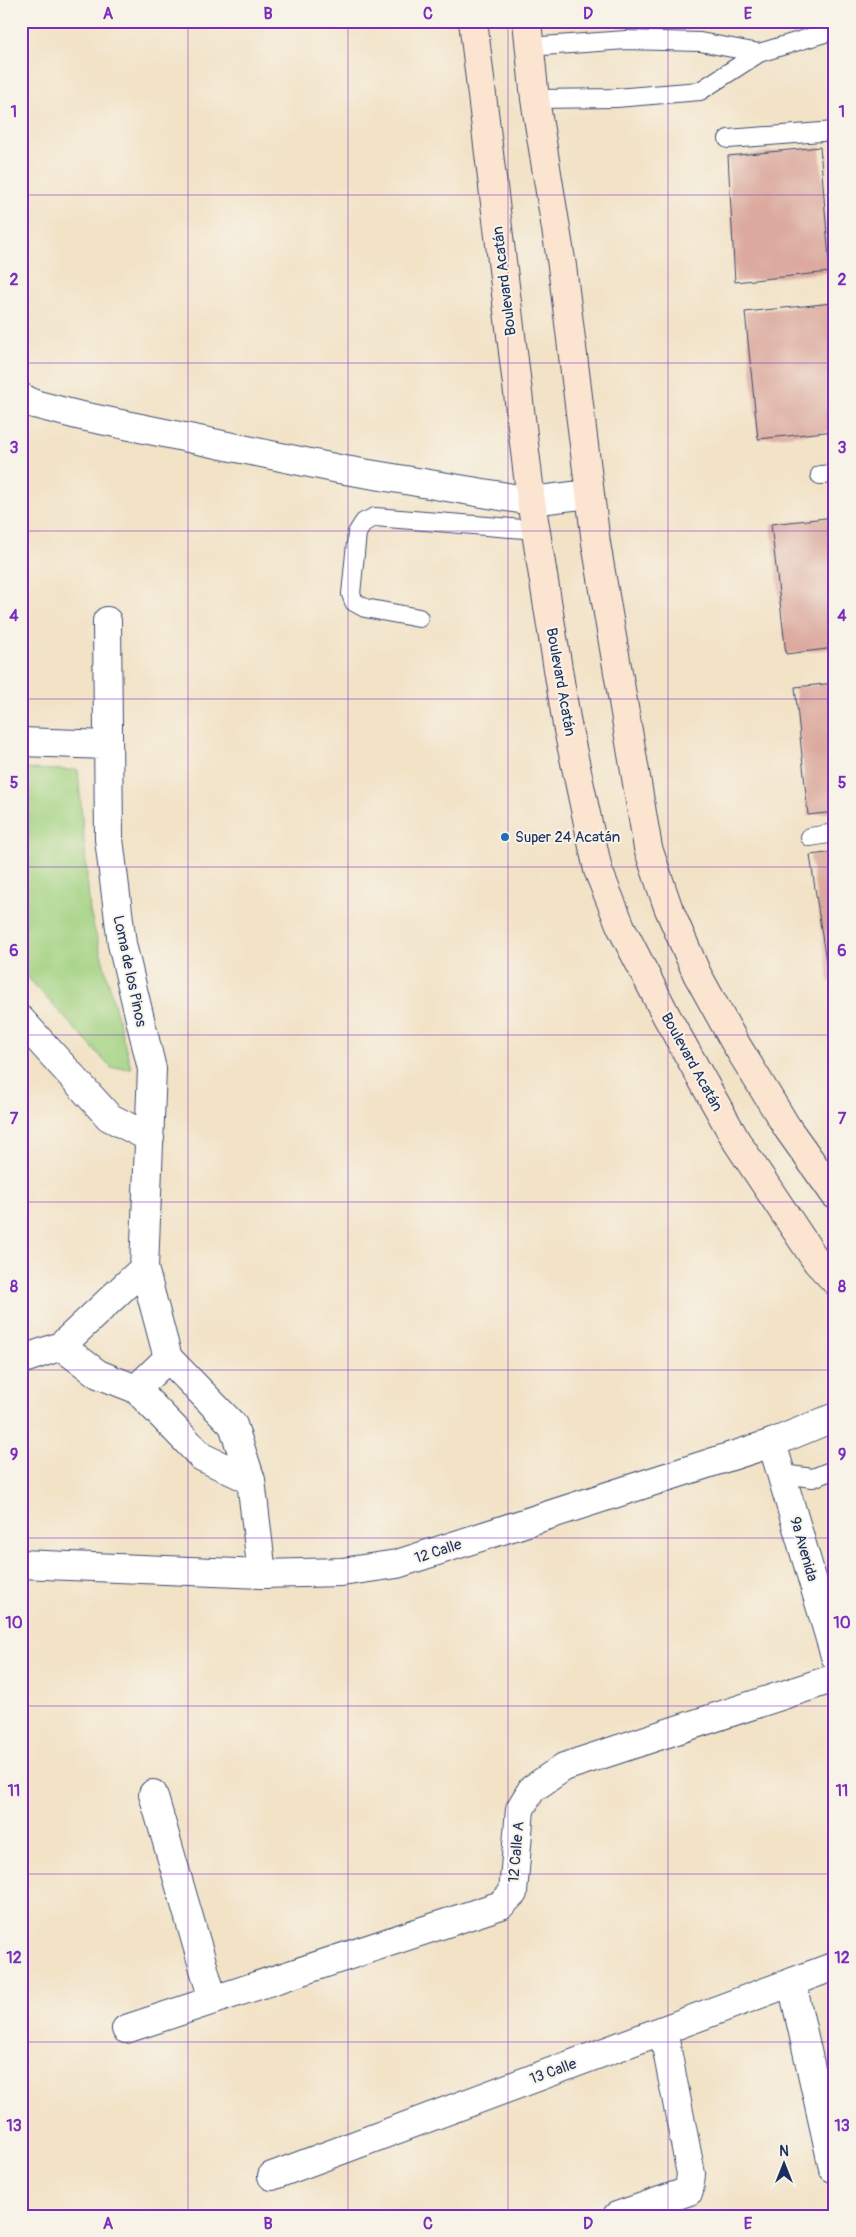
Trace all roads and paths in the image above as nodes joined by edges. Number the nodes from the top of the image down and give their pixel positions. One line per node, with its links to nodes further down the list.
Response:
1 (473, 21): 10 (main road, Boulevard Acatán)
2 (835, 30): 4 (lane)
3 (528, 34): 4 (lane); 5 (main road)
4 (759, 53): 5 (lane)
5 (535, 99): 9 (main road)
6 (835, 131): 7 (lane)
7 (728, 139)
8 (21, 397): 10 (street)
9 (590, 494): 10 (street); 20 (main road)
10 (531, 501): 11 (main road, Boulevard Acatán)
11 (536, 530): 12 (lane); 22 (main road, Boulevard Acatán)
12 (419, 618)
13 (107, 621): 15 (street, Loma de los Pinos)
14 (21, 742): 15 (street)
15 (108, 745): 19 (street, Loma de los Pinos)
16 (835, 833): 17 (lane)
17 (810, 837)
18 (21, 1020): 19 (street)
19 (150, 1138): 21 (street, Loma de los Pinos)
20 (835, 1195)
21 (144, 1268): 23 (street); 24 (street, Loma de los Pinos)
22 (835, 1281)
23 (61, 1346): 25 (street); 26 (street)
24 (168, 1358): 26 (street); 31 (street, Loma de los Pinos)
25 (21, 1360)
26 (136, 1389): 31 (street)
27 (835, 1417): 28 (street, 12 Calle)
28 (772, 1443): 30 (street, 9a Avenida); 33 (street, 12 Calle)
29 (835, 1470): 30 (lane)
30 (782, 1474): 34 (street, 9a Avenida)
31 (251, 1480): 33 (street, Loma de los Pinos)
32 (21, 1564): 33 (street, 12 Calle)
33 (262, 1574)
34 (835, 1656)
35 (835, 1678): 39 (street, 12 Calle A)
36 (153, 1794): 39 (street)
37 (835, 1966): 38 (street, 13 Calle)
38 (792, 1983): 41 (street, 13 Calle); 42 (street)
39 (213, 2000): 40 (street, 12 Calle A)
40 (126, 2029)
41 (663, 2030): 43 (street, 13 Calle); 44 (street)
42 (833, 2168)
43 (272, 2176)
44 (617, 2216)

